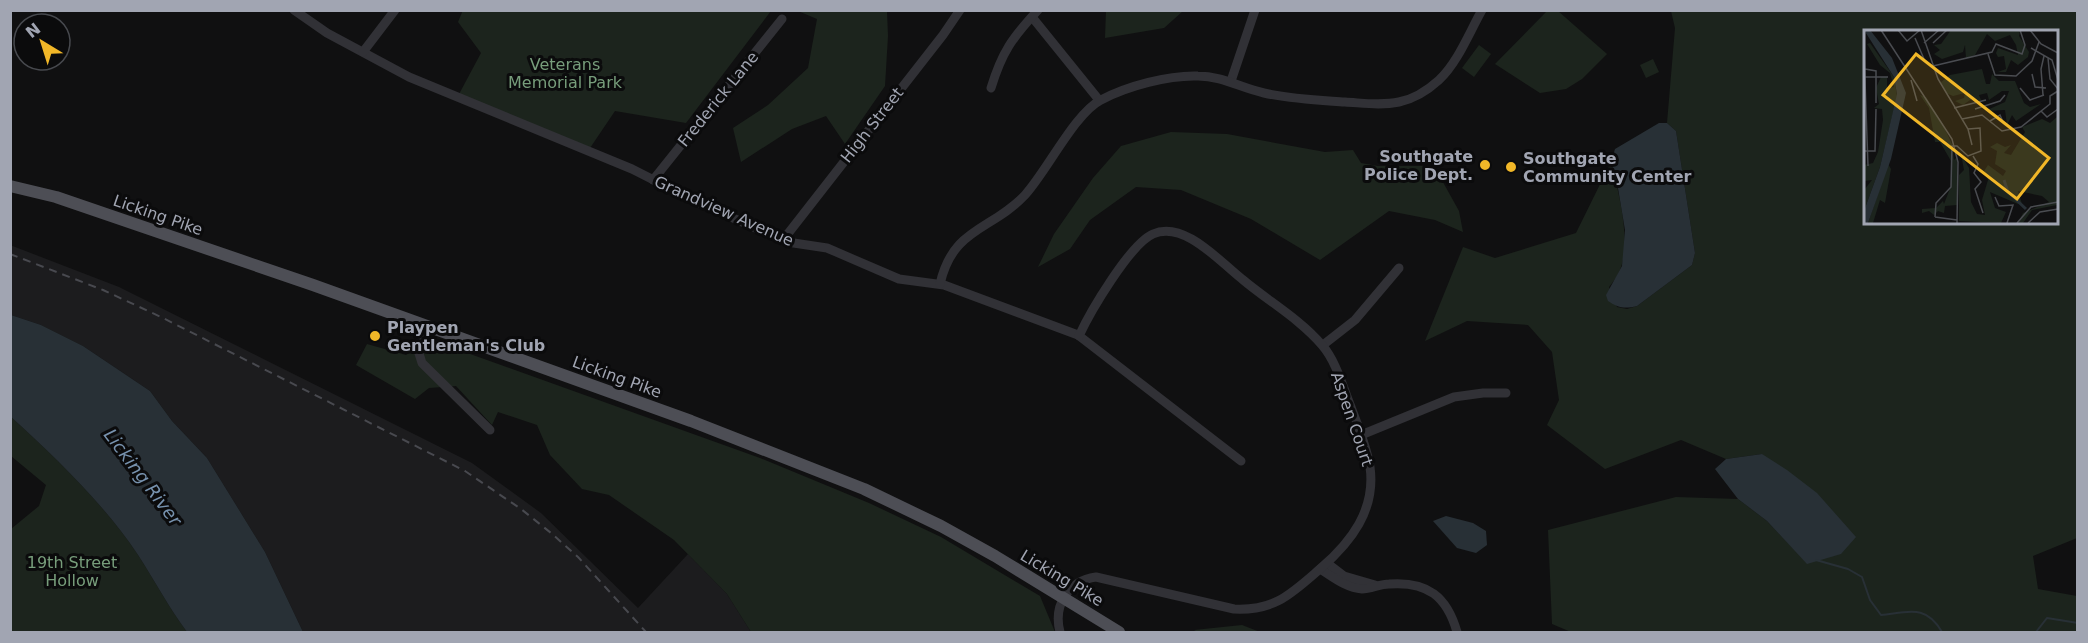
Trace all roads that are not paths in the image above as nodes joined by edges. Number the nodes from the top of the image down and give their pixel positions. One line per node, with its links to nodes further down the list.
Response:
1 (294, 10): 8 (street, Grandview Avenue)
2 (395, 10): 8 (street)
3 (960, 10): 14 (street, High Street)
4 (1256, 10): 9 (street)
5 (1482, 10): 9 (street)
6 (1035, 14): 10 (street); 11 (street)
7 (782, 19): 12 (street, Frederick Lane)
8 (363, 52): 12 (street, Grandview Avenue)
9 (1231, 81): 11 (street)
10 (991, 88)
11 (1099, 100): 16 (street)
12 (653, 180): 14 (street, Grandview Avenue)
13 (10, 186): 17 (main road, Licking Pike)
14 (783, 240): 16 (street, Grandview Avenue)
15 (1399, 268): 19 (street)
16 (940, 284): 18 (street, Grandview Avenue)
17 (426, 327): 21 (street); 25 (main road, Licking Pike)
18 (1079, 336): 19 (street, Aspen Court); 23 (street, Grandview Avenue)
19 (1323, 345): 22 (street, Aspen Court)
20 (1506, 393): 22 (street)
21 (490, 430)
22 (1361, 435): 24 (street, Aspen Court)
23 (1241, 460)
24 (1324, 566): 25 (street, Aspen Court); 28 (street)
25 (1063, 599): 26 (street); 27 (main road, Licking Pike)
26 (1060, 633)
27 (1119, 633)
28 (1457, 633)

